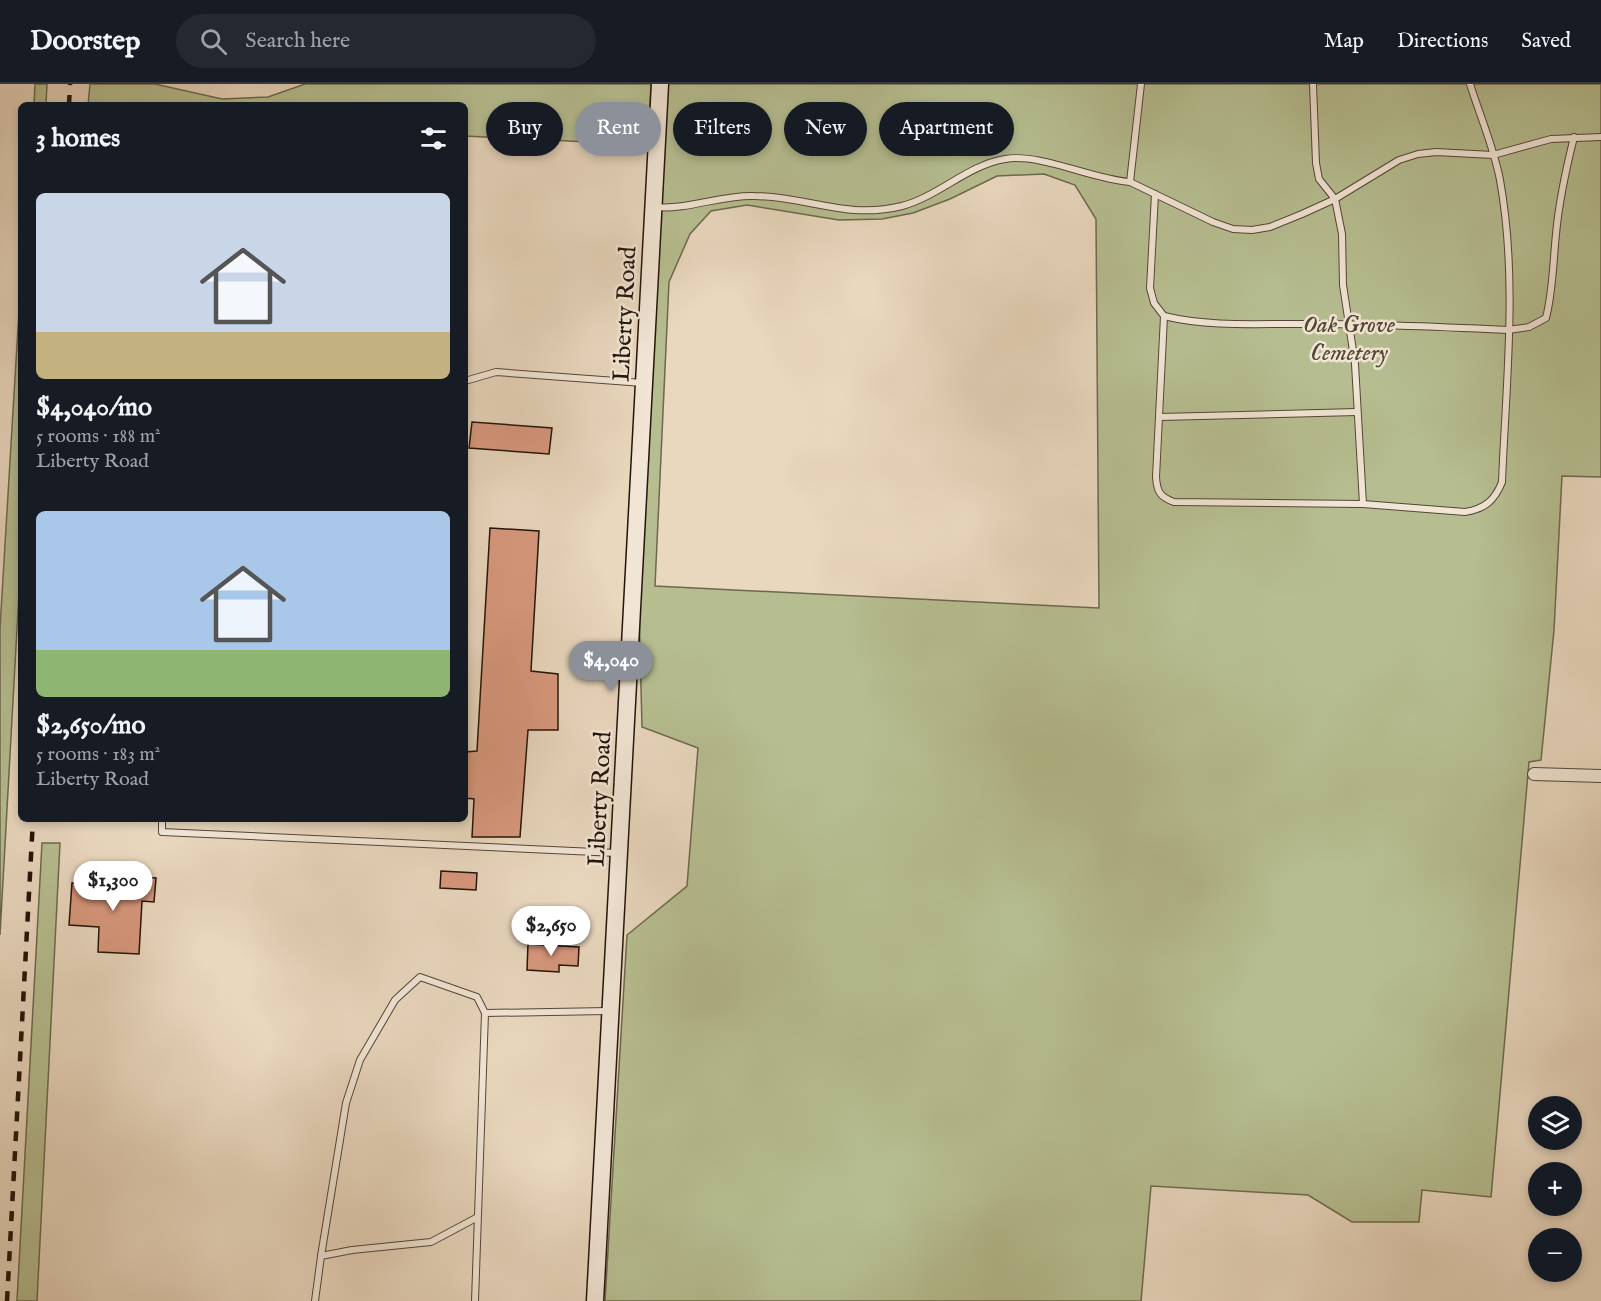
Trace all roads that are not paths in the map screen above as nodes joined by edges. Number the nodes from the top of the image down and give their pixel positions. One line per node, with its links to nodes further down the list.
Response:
1 (660, 84): 11 (street, Liberty Road)
2 (1141, 84): 8 (lane)
3 (1313, 84): 10 (lane)
4 (1470, 84): 7 (lane)
5 (1574, 137): 6 (lane); 7 (lane); 14 (lane)
6 (1601, 138)
7 (1493, 155): 10 (lane); 14 (lane)
8 (1130, 182): 9 (lane); 11 (lane)
9 (1155, 194): 10 (lane); 12 (lane)
10 (1335, 199): 13 (lane)
11 (653, 206): 16 (street, Liberty Road)
12 (1164, 316): 13 (lane); 18 (lane)
13 (1350, 324): 14 (lane); 17 (lane)
14 (1508, 330): 19 (lane)
15 (468, 380): 16 (lane)
16 (644, 383): 23 (street, Liberty Road)
17 (1357, 412): 18 (lane); 19 (lane)
18 (1160, 417): 19 (lane)
19 (1363, 504)
20 (1534, 774): 21 (street)
21 (1601, 776)
22 (162, 822): 23 (lane)
23 (620, 853): 24 (street, Liberty Road)
24 (611, 1011): 25 (lane); 30 (street, Liberty Road)
25 (485, 1012): 26 (lane); 27 (lane)
26 (476, 1218): 27 (lane); 29 (lane)
27 (321, 1256): 28 (lane)
28 (315, 1301)
29 (475, 1301)
30 (595, 1301)

